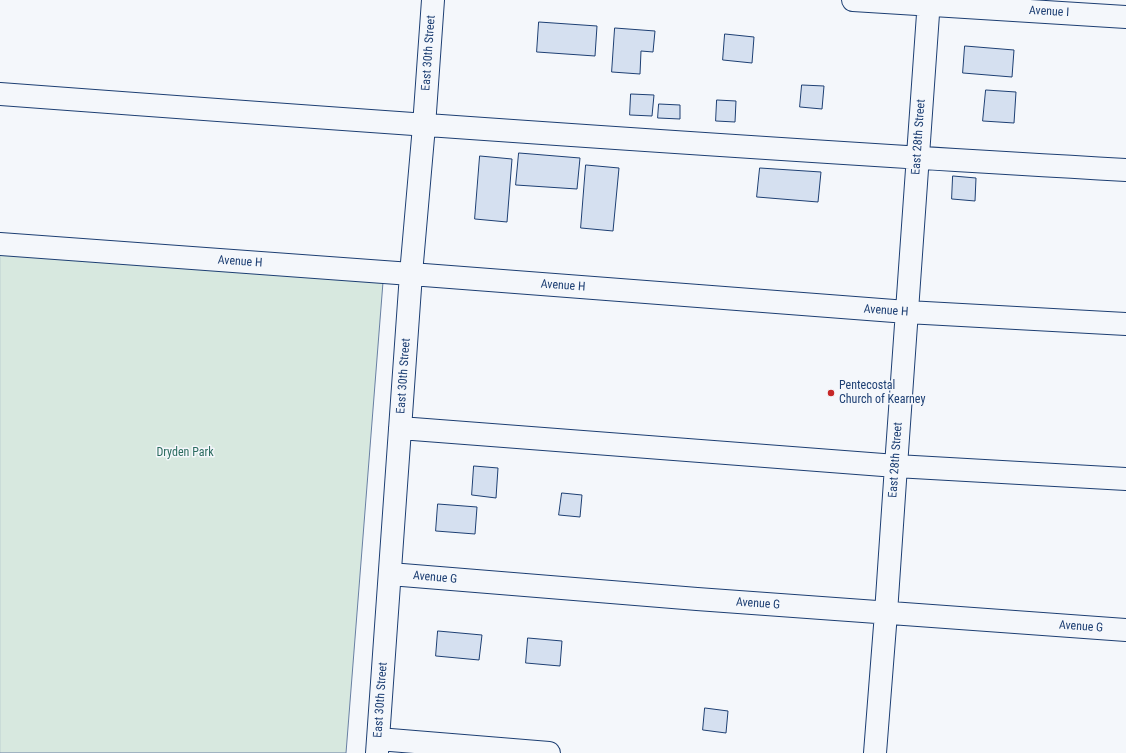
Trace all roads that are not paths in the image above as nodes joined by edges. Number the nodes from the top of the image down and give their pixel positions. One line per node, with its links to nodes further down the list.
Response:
1 (433, 0): 6 (street, East 30th Street)
2 (853, 0): 3 (street, Avenue I)
3 (929, 3): 4 (street, Avenue I); 7 (street, East 28th Street)
4 (1126, 17)
5 (0, 94): 6 (street)
6 (424, 126): 7 (street); 10 (street, East 30th Street)
7 (918, 158): 8 (street); 11 (street, East 28th Street)
8 (1126, 170)
9 (0, 244): 10 (street, Avenue H)
10 (411, 274): 11 (street, Avenue H); 13 (street, East 30th Street)
11 (907, 312): 12 (street, Avenue H); 14 (street, East 28th Street)
12 (1126, 324)
13 (400, 428): 14 (street); 16 (street, East 30th Street)
14 (896, 466): 15 (street); 17 (street, East 28th Street)
15 (1126, 479)
16 (390, 574): 17 (street, Avenue G); 19 (street, East 30th Street)
17 (886, 613): 18 (street, Avenue G); 21 (street, East 28th Street)
18 (1126, 630)
19 (377, 746): 20 (street)
20 (549, 753)
21 (875, 753)

